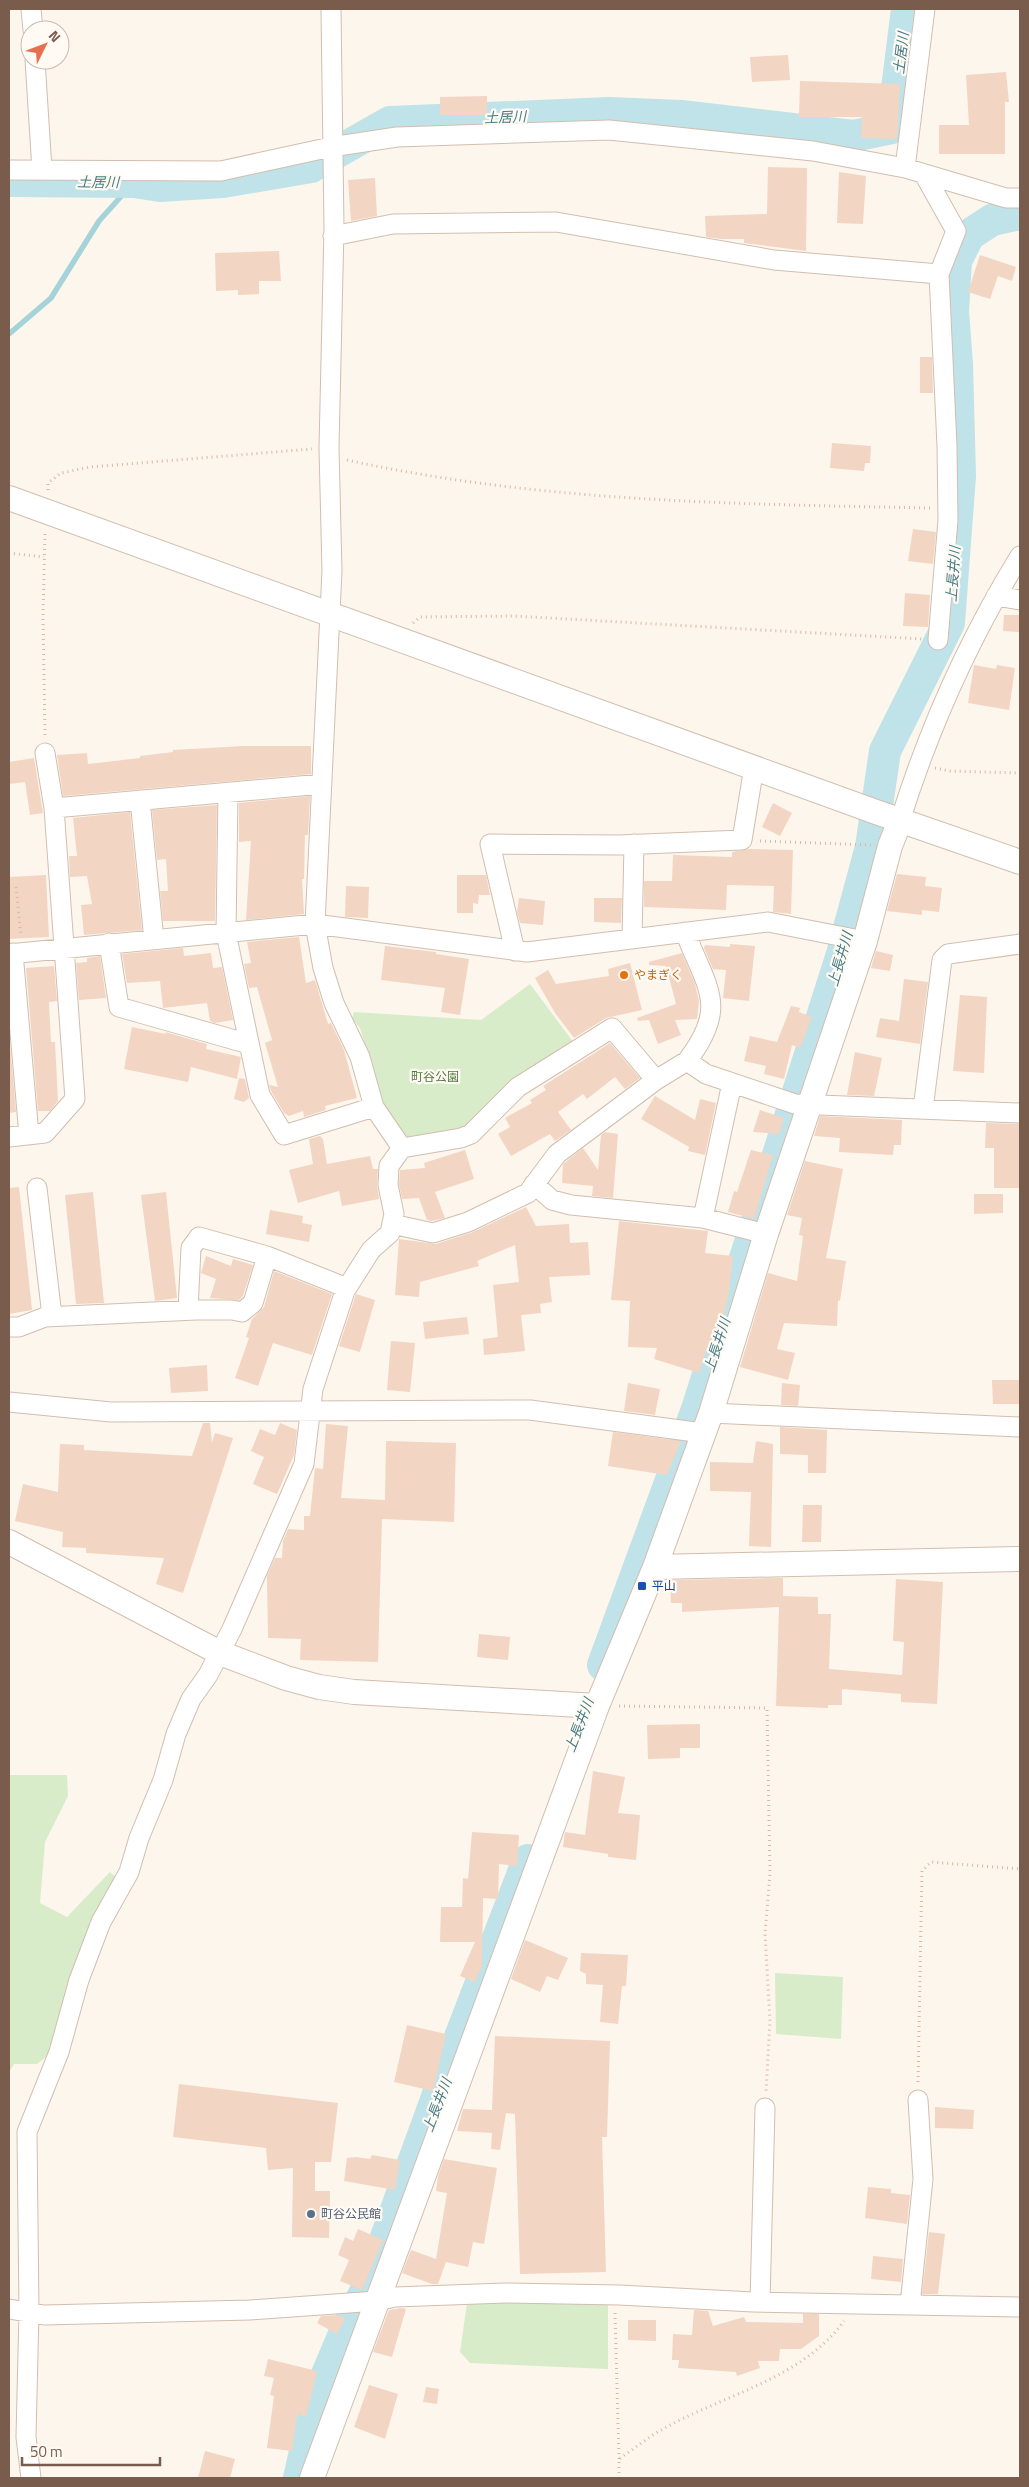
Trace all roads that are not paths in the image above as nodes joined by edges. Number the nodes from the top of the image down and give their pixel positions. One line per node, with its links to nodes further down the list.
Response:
1 (331, 9): 4 (street)
2 (925, 9): 5 (street)
3 (36, 70): 7 (street)
4 (331, 147): 5 (street); 7 (street); 10 (street)
5 (905, 168): 8 (street)
6 (9, 170): 7 (street)
7 (42, 170)
8 (924, 174): 9 (street); 11 (street)
9 (1020, 198)
10 (333, 236): 11 (street); 16 (street)
11 (939, 274): 17 (street)
12 (9, 498): 16 (street)
13 (1020, 556): 14 (street)
14 (996, 596): 15 (street); 24 (street)
15 (1020, 600)
16 (330, 615): 19 (street); 20 (street)
17 (938, 640)
18 (45, 753): 23 (street)
19 (754, 767): 24 (street); 25 (street)
20 (322, 784): 21 (street); 27 (street)
21 (228, 792): 22 (street); 29 (street)
22 (140, 800): 23 (street); 31 (street)
23 (54, 808): 35 (street)
24 (900, 821): 26 (street); 32 (street)
25 (634, 844): 30 (street); 36 (street)
26 (1020, 862)
27 (315, 924): 29 (street); 36 (street); 43 (street)
28 (685, 932): 30 (street); 32 (street); 39 (street)
29 (226, 933): 31 (street); 38 (street)
30 (632, 939): 36 (street)
31 (154, 940): 33 (street)
32 (865, 941): 42 (street)
33 (109, 943): 35 (street); 38 (street)
34 (1020, 944): 44 (street)
35 (64, 947): 37 (street); 46 (street)
36 (515, 950)
37 (15, 953): 46 (street)
38 (249, 1044): 43 (street)
39 (686, 1061): 40 (street); 41 (street)
40 (656, 1080): 48 (street); 49 (street)
41 (732, 1083): 42 (street); 51 (street)
42 (810, 1106): 44 (street); 53 (street)
43 (374, 1107): 48 (street)
44 (923, 1109): 45 (street)
45 (1020, 1113)
46 (28, 1135): 47 (street)
47 (9, 1137)
48 (402, 1148): 52 (street)
49 (534, 1184): 51 (street); 52 (street)
50 (36, 1188): 57 (street)
51 (703, 1218): 53 (street)
52 (392, 1224): 55 (street)
53 (766, 1234): 61 (street)
54 (267, 1256): 55 (street); 56 (street); 56 (street)
55 (347, 1288): 60 (street)
56 (188, 1310): 57 (street)
57 (52, 1316): 58 (street)
58 (9, 1327)
59 (9, 1402): 60 (street)
60 (310, 1412): 61 (street); 66 (street)
61 (707, 1423): 62 (street); 65 (street)
62 (1020, 1427)
63 (9, 1542): 66 (street)
64 (1020, 1559): 65 (street)
65 (655, 1567): 67 (street)
66 (220, 1653): 67 (street); 75 (street)
67 (597, 1706): 70 (street)
68 (918, 2100): 72 (street)
69 (765, 2108): 71 (street)
70 (377, 2301): 71 (street); 75 (street); 77 (street)
71 (760, 2302): 72 (street)
72 (910, 2305): 73 (street)
73 (1020, 2307)
74 (9, 2309): 75 (street)
75 (29, 2312): 76 (street)
76 (31, 2478)
77 (312, 2478)

